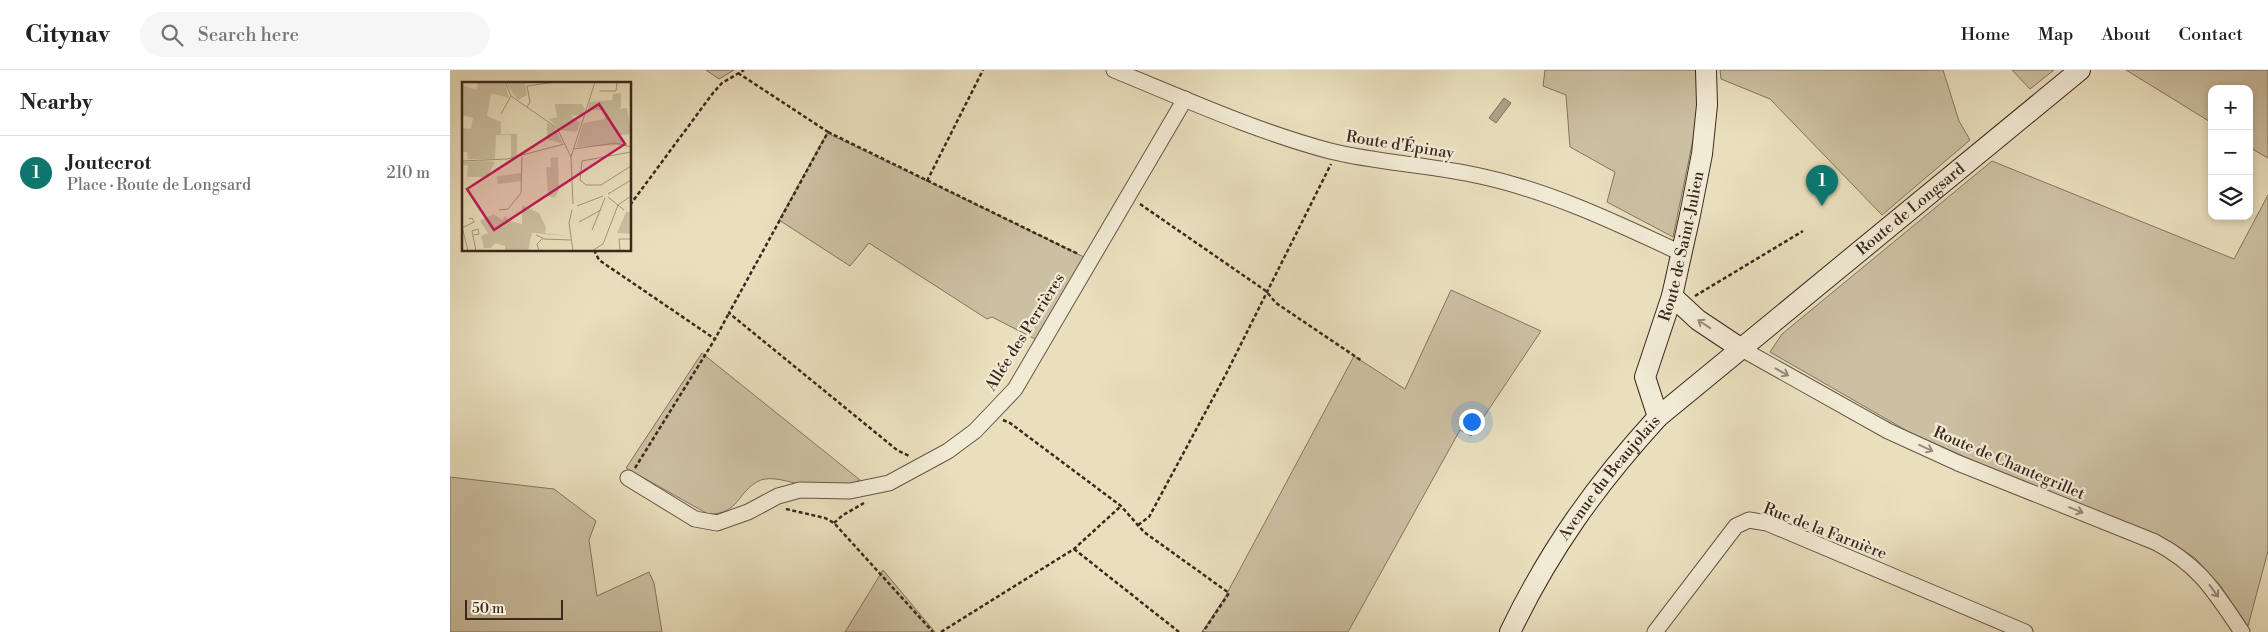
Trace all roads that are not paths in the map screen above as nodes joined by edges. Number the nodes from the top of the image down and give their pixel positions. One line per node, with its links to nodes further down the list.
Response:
1 (1114, 70): 4 (street, Route d'Épinay)
2 (1706, 70): 5 (main road, Route de Saint-Julien)
3 (2080, 70): 7 (main road, Route de Longsard)
4 (1185, 100): 5 (street, Route d'Épinay); 9 (street, Allée des Perrières)
5 (1682, 253): 6 (main road, Route de Saint-Julien)
6 (1677, 300): 7 (main road, one-way to 6); 8 (main road, Route de Saint-Julien)
7 (1740, 348): 8 (main road, Avenue du Beaujolais); 13 (street, Route de Chantegrillet, one-way to 13)
8 (1658, 418): 10 (main road, Avenue du Beaujolais)
9 (628, 478)
10 (1510, 632)
11 (1655, 632): 12 (street, Rue de la Farnière)
12 (2025, 632)
13 (2242, 632)

